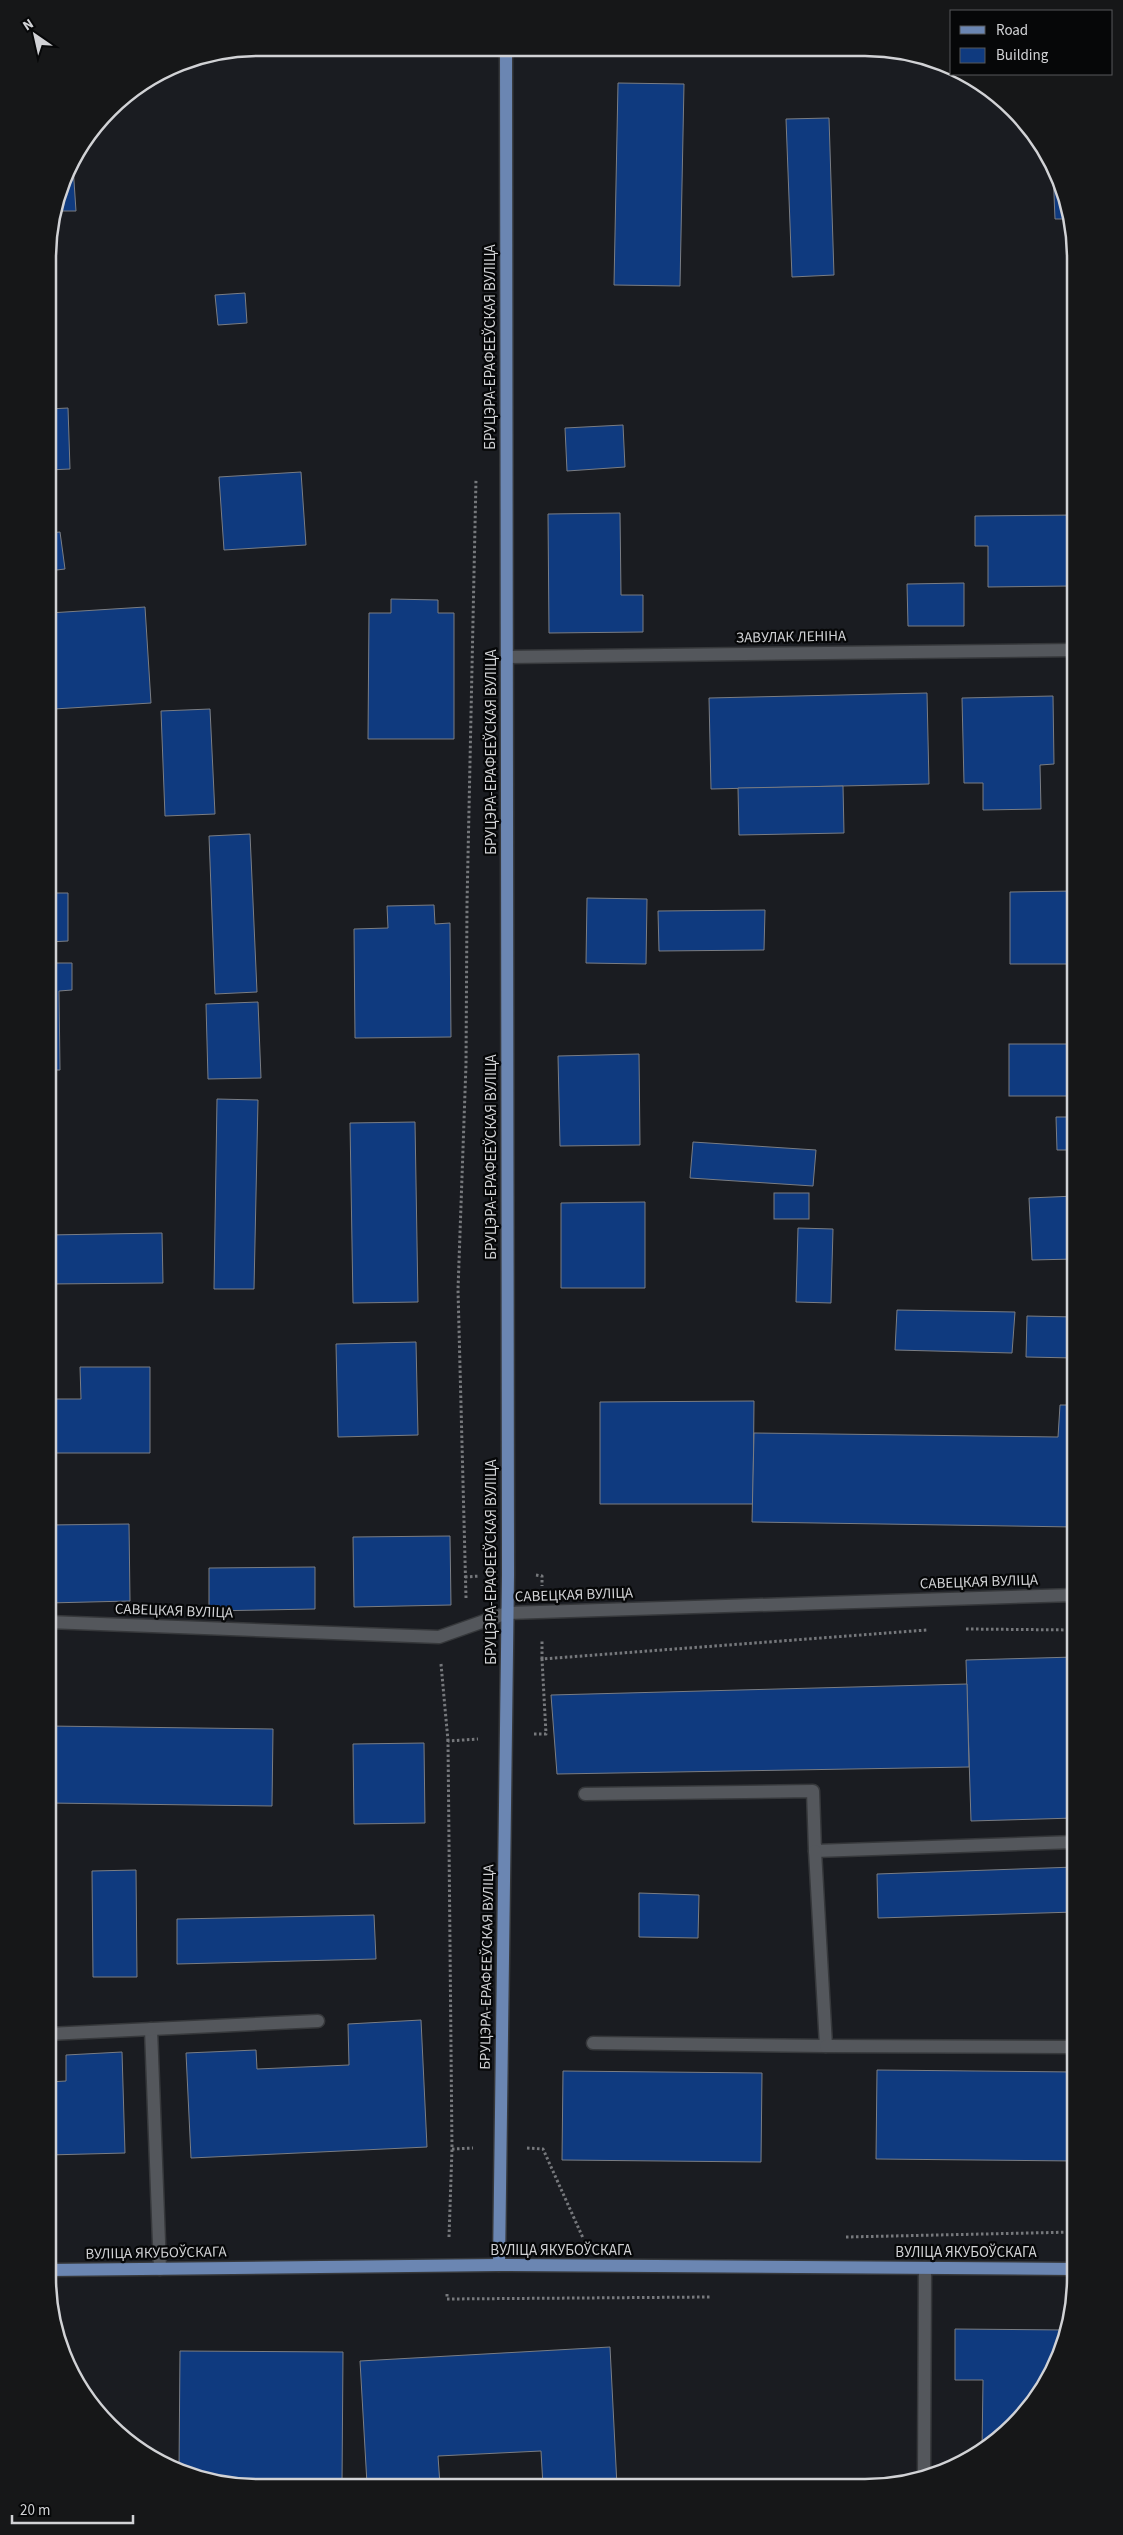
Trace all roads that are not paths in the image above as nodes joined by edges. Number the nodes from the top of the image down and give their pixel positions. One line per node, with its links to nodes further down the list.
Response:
1 (506, 56): 3 (main road, БРУЦЭРА-ЕРАФЕЕЎСКАЯ ВУЛІЦА)
2 (1067, 650): 3 (street, ЗАВУЛАК ЛЕНІНА)
3 (507, 656): 5 (main road, БРУЦЭРА-ЕРАФЕЕЎСКАЯ ВУЛІЦА)
4 (1067, 1595): 5 (street, САВЕЦКАЯ ВУЛІЦА)
5 (507, 1613): 6 (street, САВЕЦКАЯ ВУЛІЦА); 16 (main road, БРУЦЭРА-ЕРАФЕЕЎСКАЯ ВУЛІЦА)
6 (56, 1622)
7 (585, 1794): 9 (street)
8 (1067, 1842): 9 (street)
9 (815, 1851): 14 (street)
10 (318, 2021): 11 (street)
11 (151, 2029): 12 (street); 18 (street)
12 (56, 2034)
13 (593, 2043): 14 (street)
14 (826, 2046): 15 (street)
15 (1067, 2047)
16 (500, 2265): 17 (main road, ВУЛІЦА ЯКУБОЎСКАГА); 18 (main road, ВУЛІЦА ЯКУБОЎСКАГА)
17 (925, 2268): 19 (main road, ВУЛІЦА ЯКУБОЎСКАГА); 21 (street)
18 (160, 2269): 20 (main road, ВУЛІЦА ЯКУБОЎСКАГА)
19 (1067, 2269)
20 (56, 2270)
21 (924, 2470)

